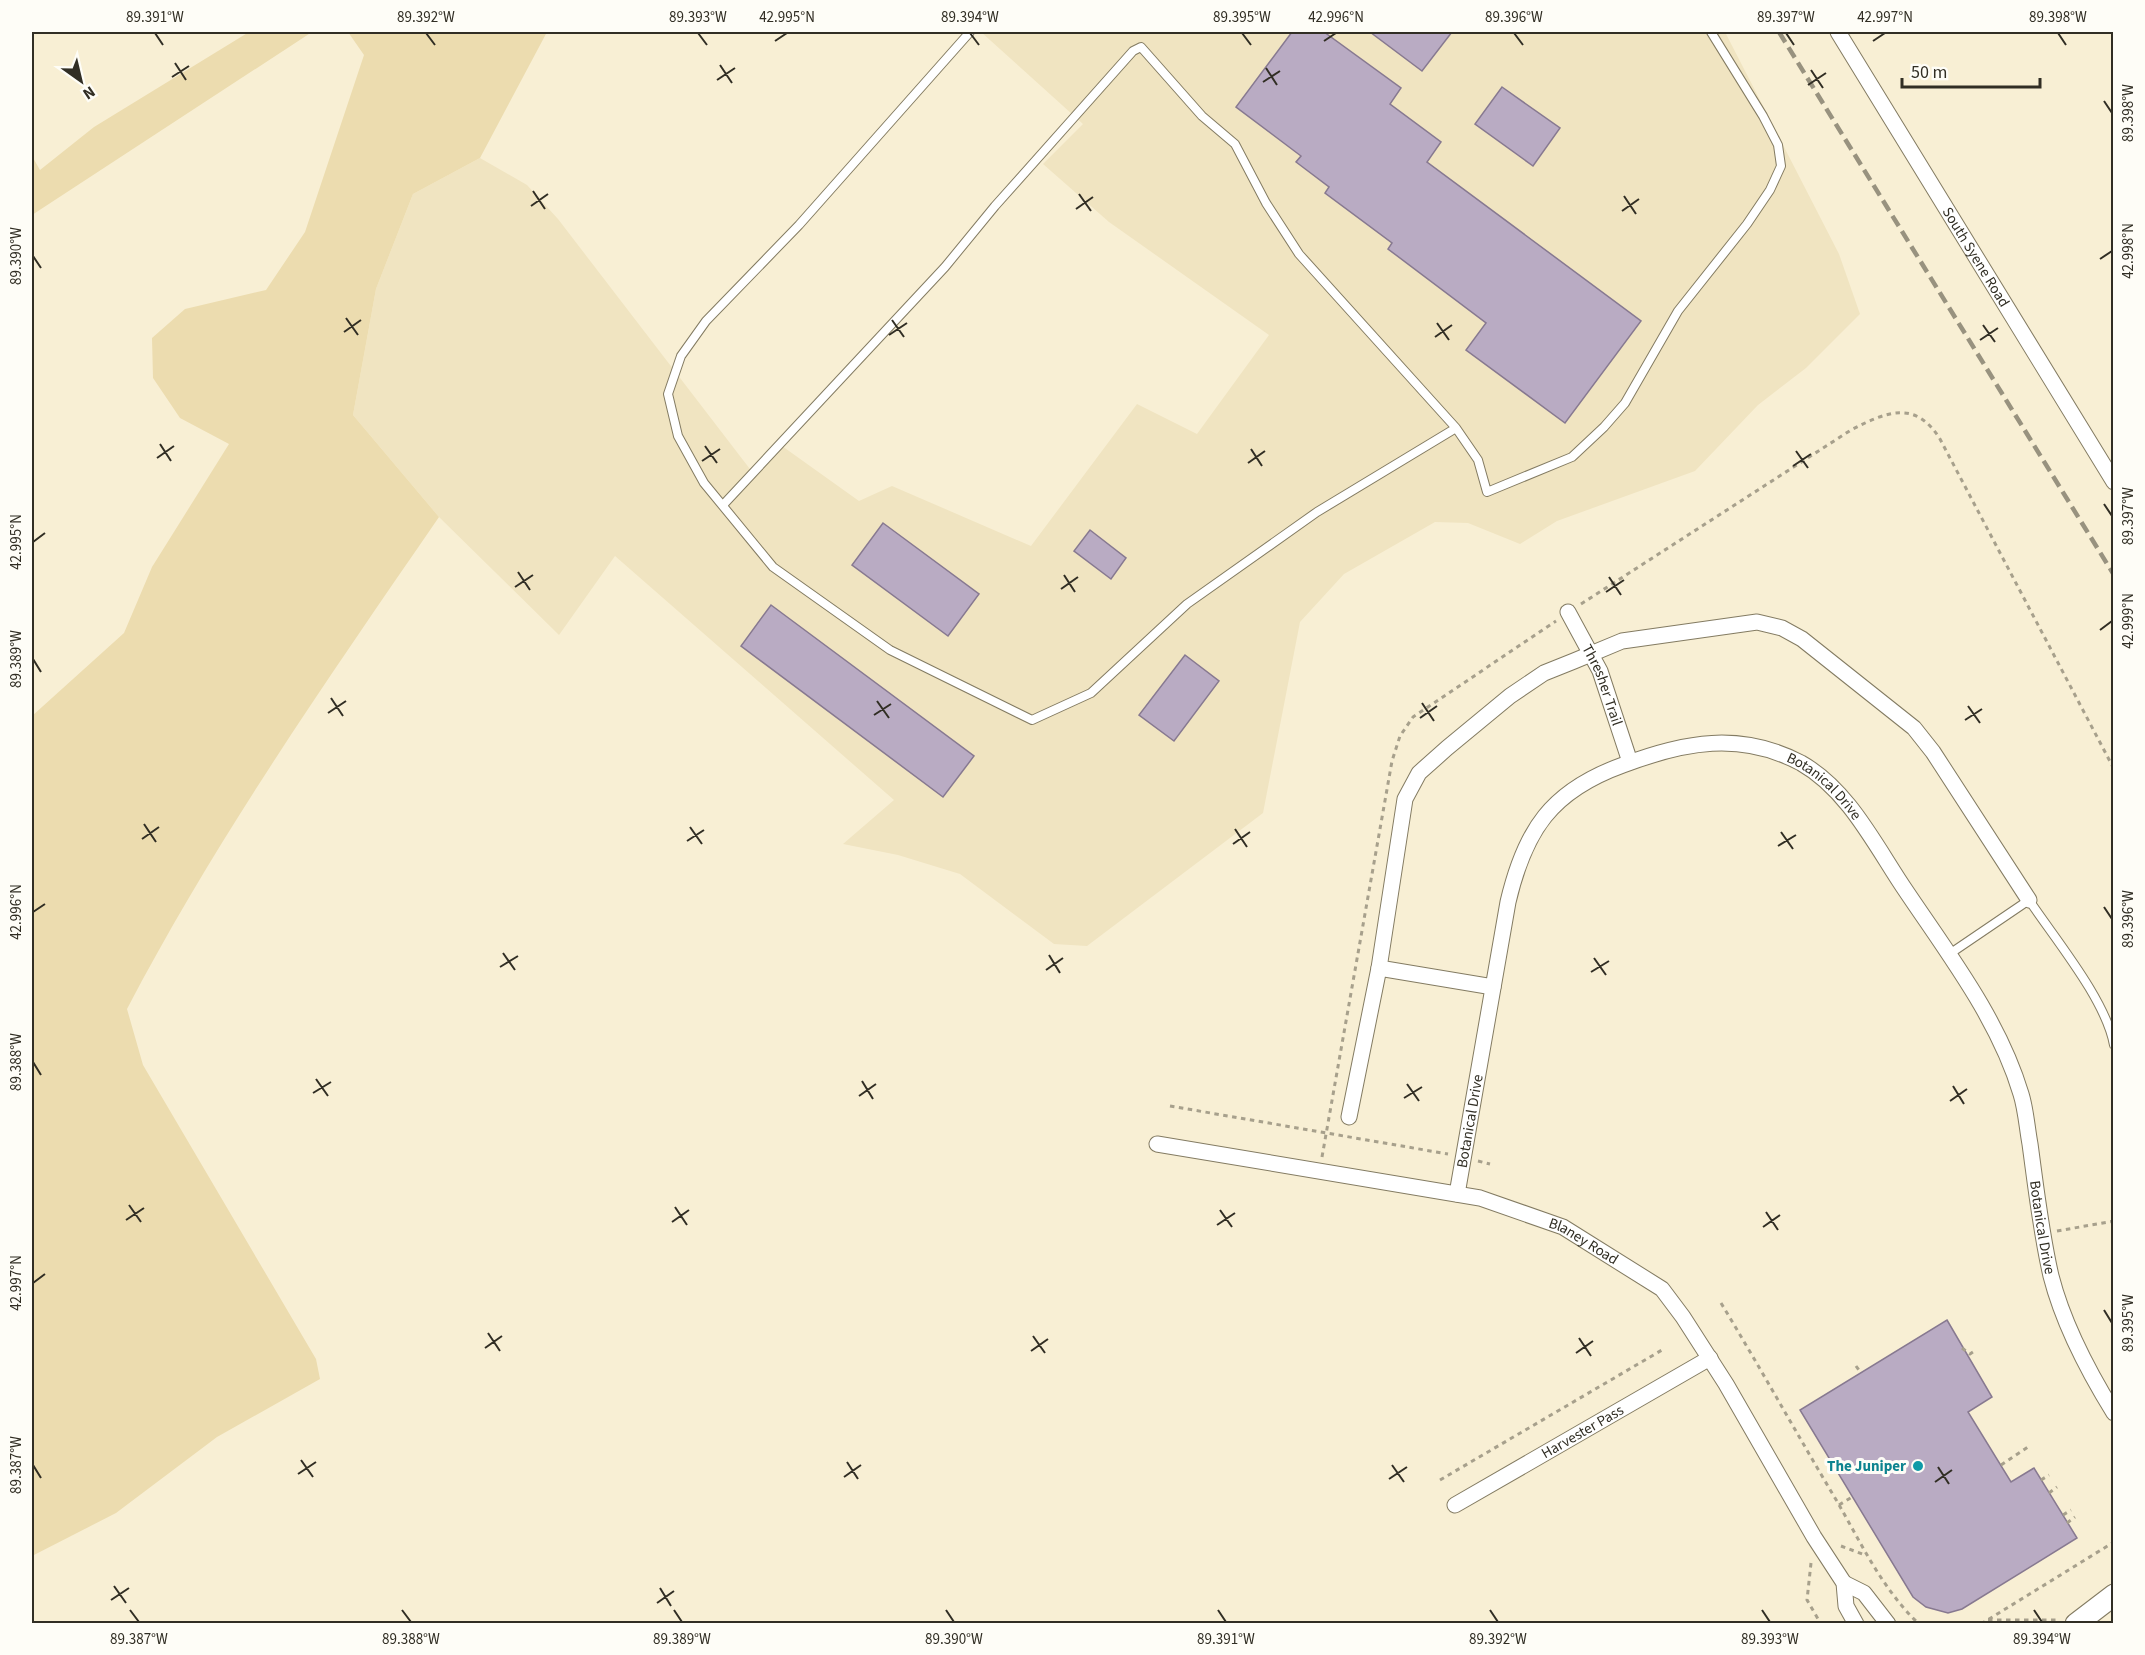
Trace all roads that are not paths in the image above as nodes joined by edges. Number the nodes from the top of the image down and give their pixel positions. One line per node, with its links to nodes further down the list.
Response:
1 (970, 32): 6 (lane)
2 (1711, 32): 4 (lane)
3 (1838, 32): 5 (street, South Syene Road)
4 (1455, 428): 6 (lane); 6 (lane)
5 (2114, 482)
6 (723, 505)
7 (1568, 612): 8 (street, Thresher Trail)
8 (1592, 654): 9 (street, Thresher Trail); 10 (street); 12 (street)
9 (1630, 762): 11 (street, Botanical Drive); 13 (street, Botanical Drive)
10 (2029, 900): 11 (lane); 14 (lane)
11 (1948, 955): 19 (street, Botanical Drive)
12 (1379, 968): 13 (street); 15 (street)
13 (1493, 987): 17 (street, Botanical Drive)
14 (2114, 1045)
15 (1349, 1117)
16 (1157, 1144): 17 (street, Blaney Road)
17 (1457, 1194): 18 (street, Blaney Road)
18 (1710, 1358): 20 (street, Harvester Pass); 21 (street, Blaney Road)
19 (2114, 1413)
20 (1455, 1505)
21 (1844, 1583): 24 (street, Blaney Road); 25 (street, Blaney Road)
22 (2114, 1595): 23 (main road)
23 (2072, 1622)
24 (1856, 1623)
25 (1888, 1623)

